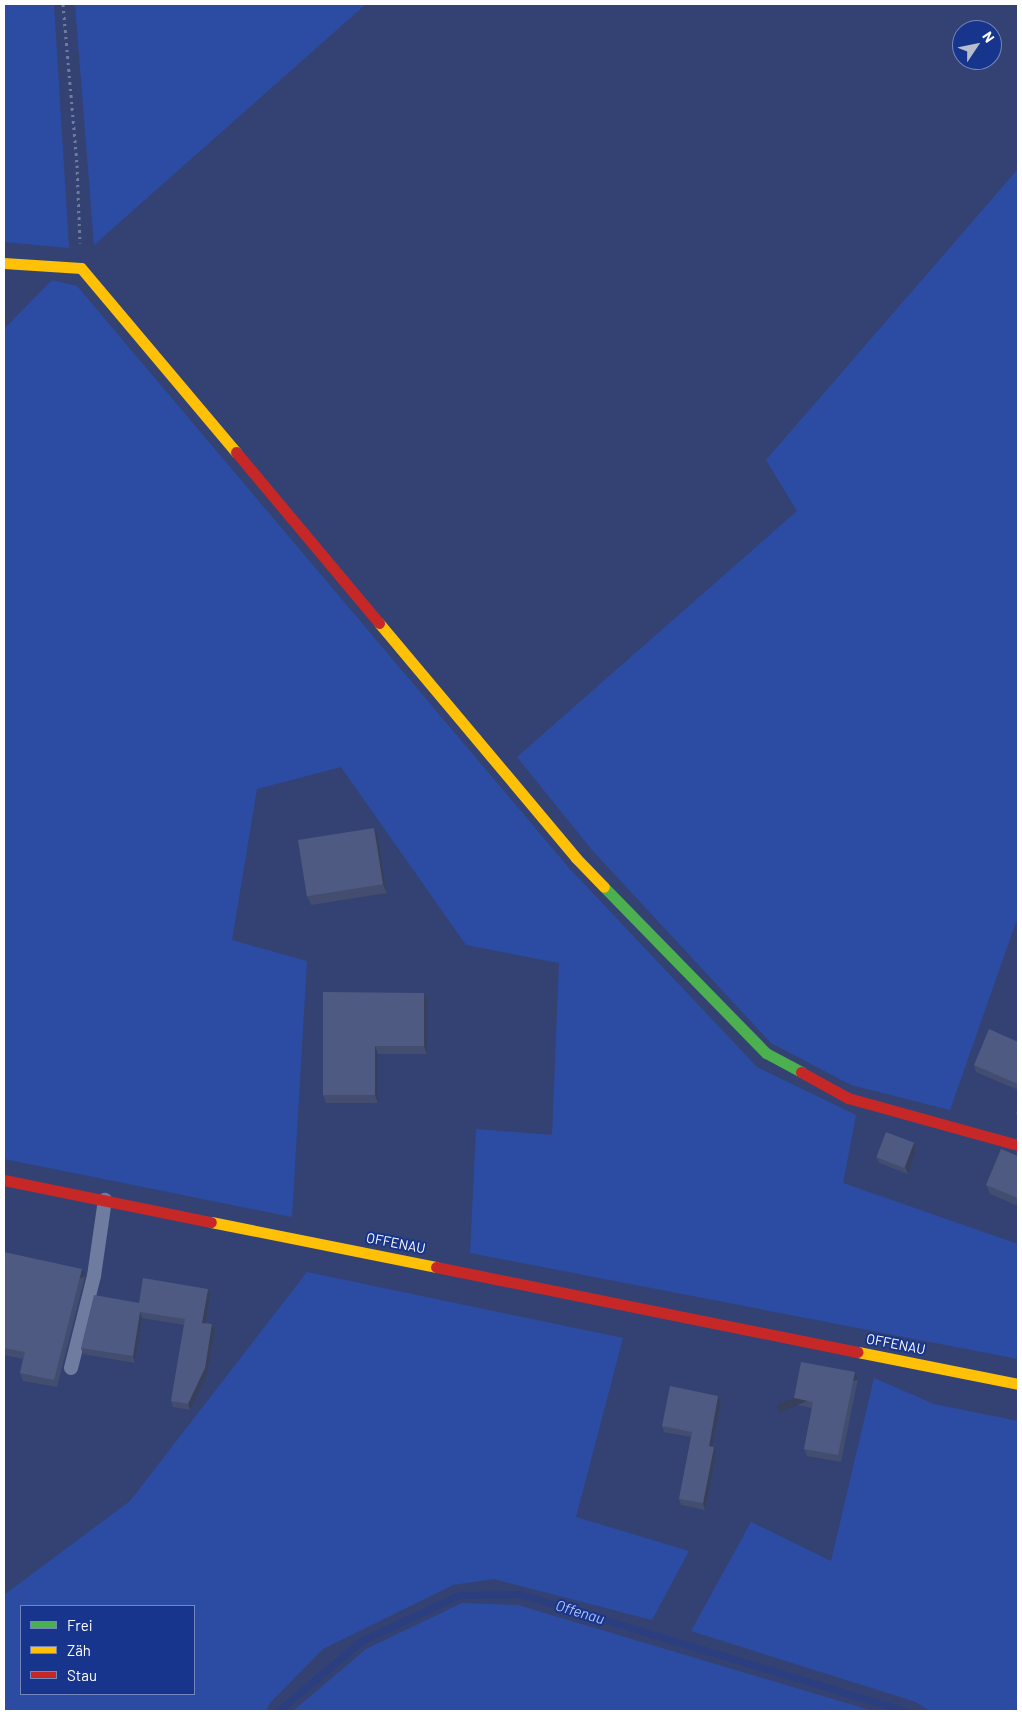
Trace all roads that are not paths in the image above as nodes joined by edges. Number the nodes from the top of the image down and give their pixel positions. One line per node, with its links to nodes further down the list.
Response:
1 (4, 263): 2 (street)
2 (1018, 1145)
3 (4, 1180): 4 (street, OFFENAU)
4 (106, 1200): 5 (lane); 6 (street, OFFENAU)
5 (71, 1368)
6 (1018, 1384)

